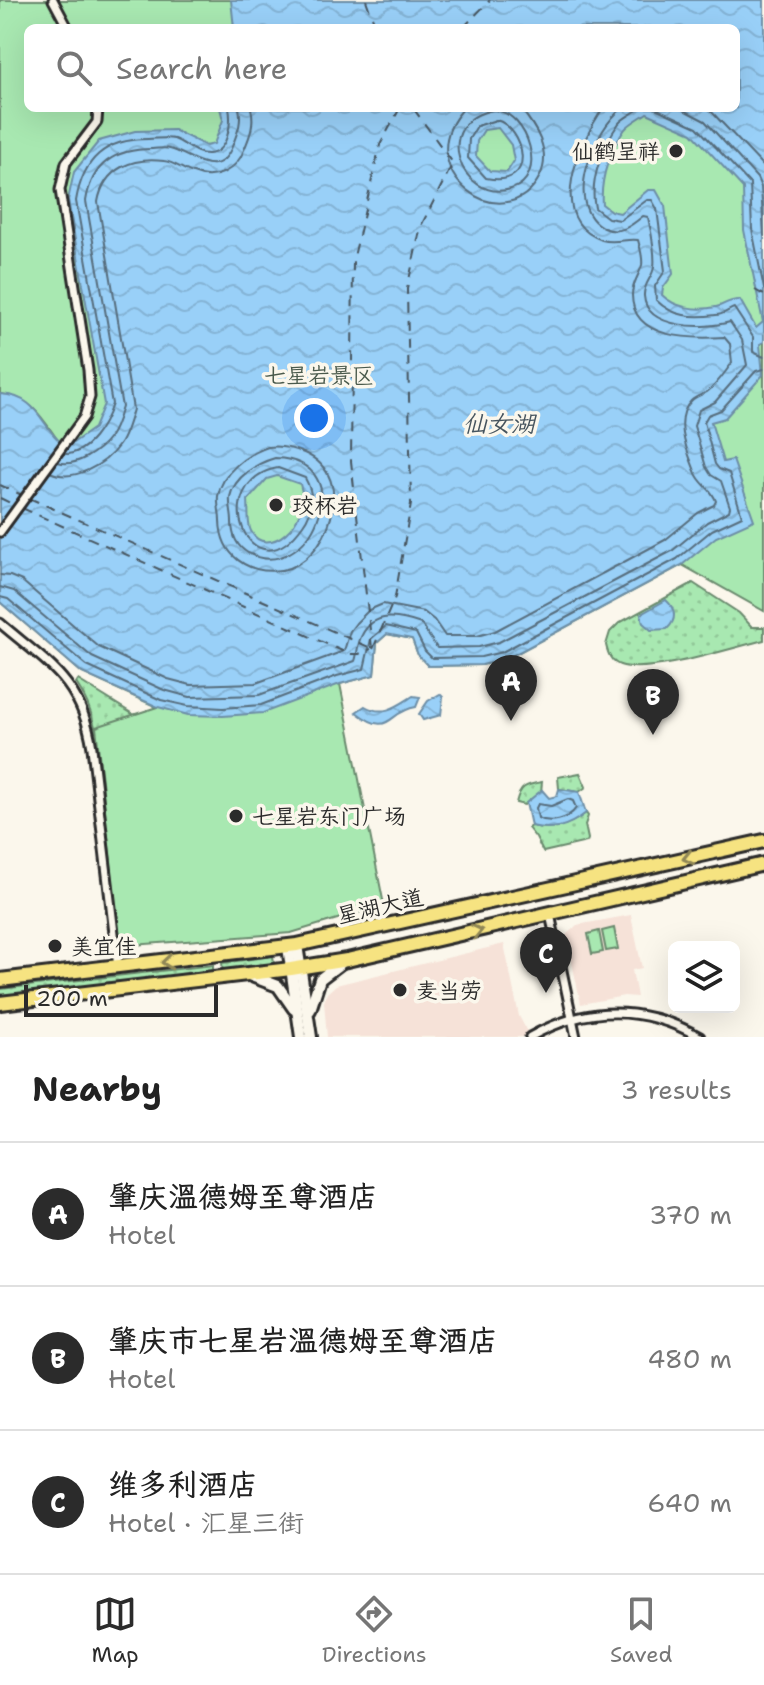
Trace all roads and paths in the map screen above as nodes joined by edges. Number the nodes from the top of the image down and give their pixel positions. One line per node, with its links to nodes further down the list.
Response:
1 (53, 0): 2 (street)
2 (66, 24)
3 (98, 112): 4 (street)
4 (0, 532)
5 (0, 623): 14 (street)
6 (764, 841): 8 (main road, 星湖大道, one-way to 8)
7 (764, 864): 9 (main road, 星湖大道)
8 (438, 914): 10 (main road); 11 (main road, 星湖大道)
9 (550, 914): 10 (main road, 星湖大道, one-way to 9); 21 (street)
10 (442, 939): 13 (main road, 星湖大道)
11 (293, 946): 12 (main road, 星湖大道); 15 (main road)
12 (215, 957): 14 (main road, 星湖大道, one-way to 14); 17 (main road)
13 (347, 960): 15 (main road, 星湖大道); 20 (main road)
14 (118, 967): 18 (main road, 星湖大道)
15 (296, 969): 16 (main road, 星湖大道); 20 (main road)
16 (247, 974): 17 (main road, 星湖大道); 20 (main road)
17 (216, 977): 19 (main road, 星湖大道)
18 (0, 980)
19 (0, 1003)
20 (303, 1017): 22 (main road); 23 (main road)
21 (571, 1017): 24 (street); 25 (street); 26 (street)
22 (301, 1037)
23 (311, 1037)
24 (530, 1037)
25 (576, 1037)
26 (700, 1037)

